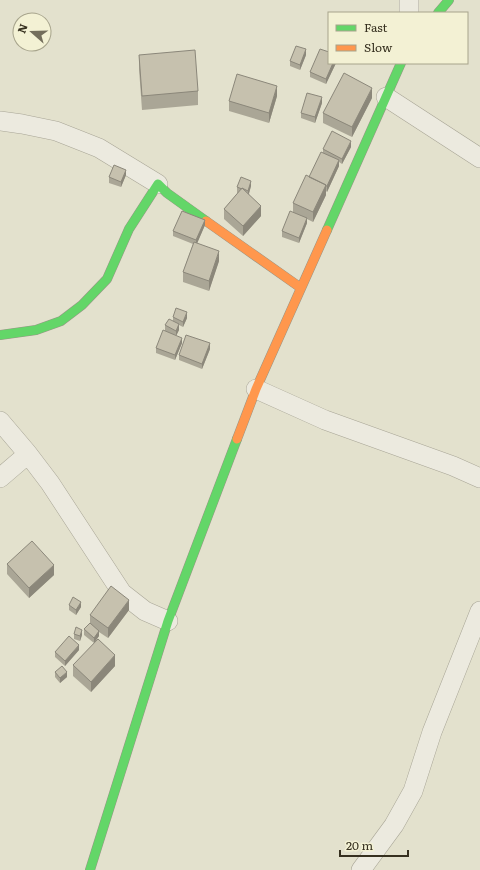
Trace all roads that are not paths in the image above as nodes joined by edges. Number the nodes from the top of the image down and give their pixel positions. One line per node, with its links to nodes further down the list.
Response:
1 (409, 0): 3 (street)
2 (449, 0): 4 (street)
3 (409, 12)
4 (439, 12)
5 (401, 64): 6 (street)
6 (386, 97): 8 (street); 10 (street)
7 (0, 121): 9 (street)
8 (480, 158)
9 (158, 184): 10 (street); 11 (street)
10 (301, 288): 12 (street)
11 (0, 335)
12 (256, 389): 16 (street); 18 (street)
13 (0, 420): 14 (street)
14 (28, 454): 15 (street); 18 (street)
15 (0, 478)
16 (480, 478)
17 (480, 611): 20 (street)
18 (168, 621): 19 (street)
19 (90, 870)
20 (361, 870)

